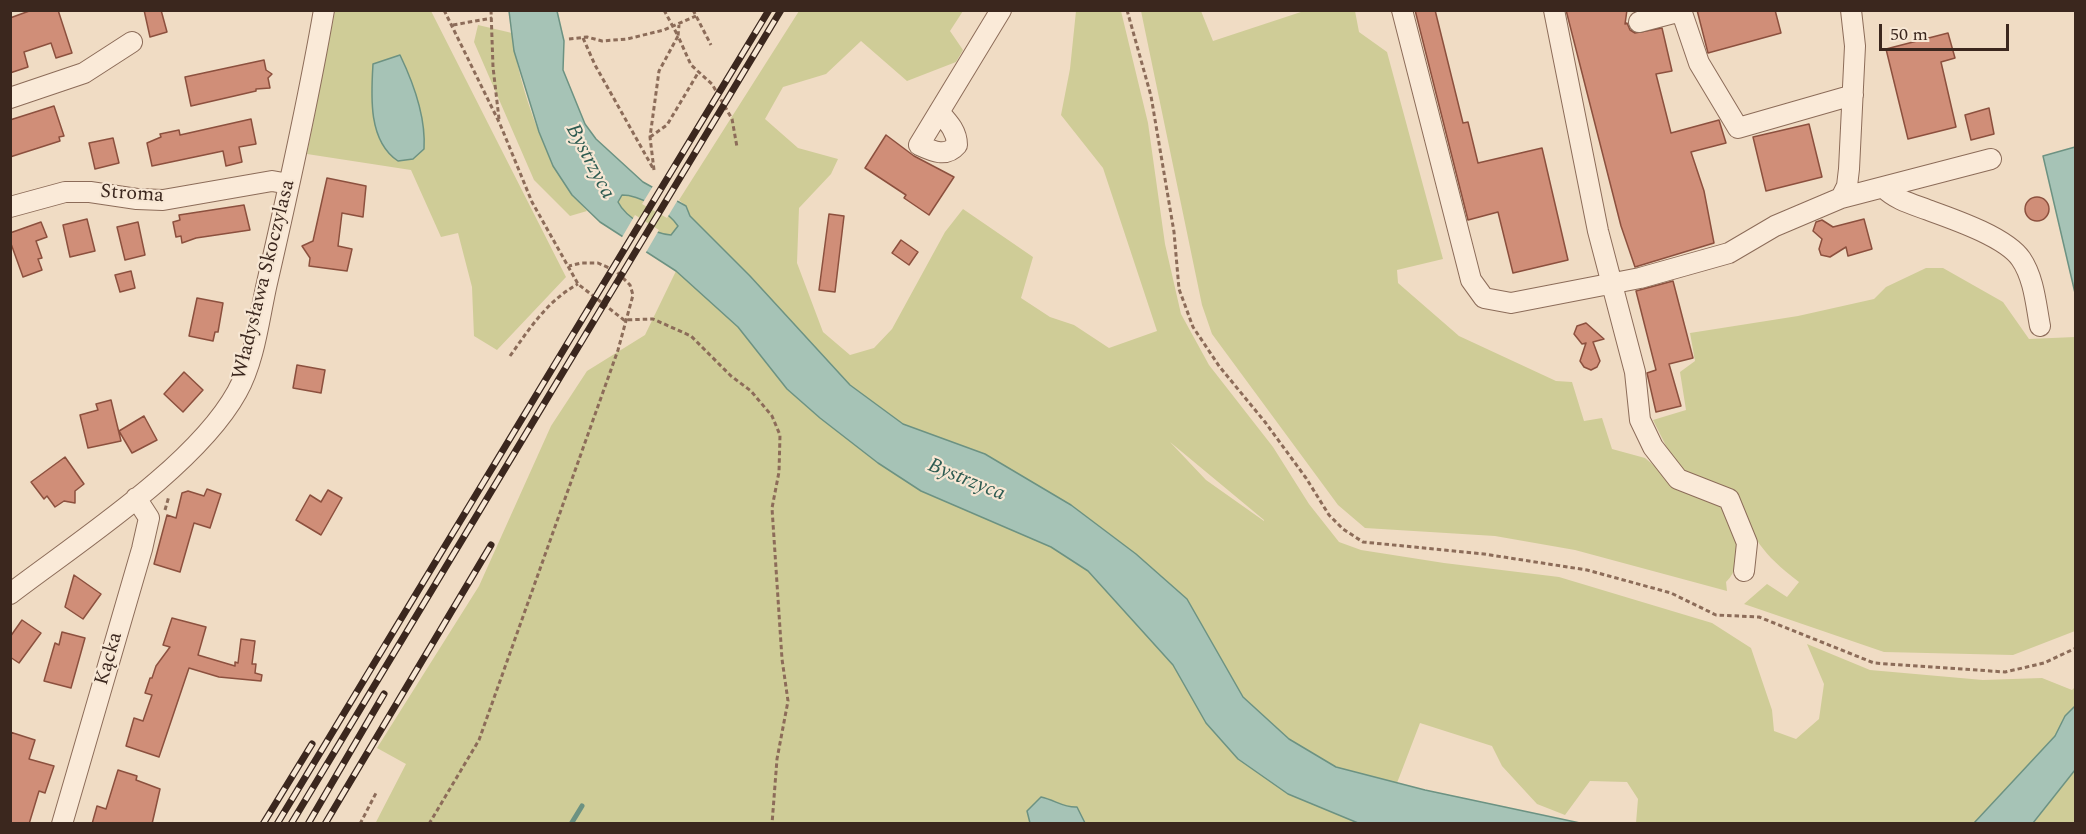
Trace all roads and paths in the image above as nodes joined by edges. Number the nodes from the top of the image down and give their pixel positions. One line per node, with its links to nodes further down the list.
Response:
1 (324, 10): 31 (street, Władysława Skoczylasa)
2 (444, 10): 15 (path)
3 (491, 10): 13 (path)
4 (664, 10): 17 (path)
5 (693, 10): 12 (path)
6 (1001, 10): 26 (street)
7 (1127, 10): 44 (path)
8 (1402, 10): 37 (street)
9 (1554, 10): 37 (street)
10 (1851, 10): 24 (street)
11 (1681, 11): 14 (street); 24 (street)
12 (696, 16): 16 (path); 22 (path)
13 (492, 18): 15 (path); 27 (path)
14 (1639, 21)
15 (452, 25): 27 (path)
16 (679, 25): 17 (path); 18 (path)
17 (673, 27): 18 (path); 19 (path)
18 (678, 36): 23 (path); 28 (path)
19 (583, 38): 20 (path); 28 (path)
20 (569, 39)
21 (132, 42): 25 (street)
22 (711, 45)
23 (698, 73): 28 (path); 29 (path)
24 (1852, 95): 33 (street)
25 (10, 98)
26 (939, 112)
27 (500, 124): 35 (path)
28 (650, 137)
29 (737, 147)
30 (1991, 159): 32 (street)
31 (289, 184): 34 (street, Stroma); 41 (street, Władysława Skoczylasa)
32 (1884, 188): 33 (street); 39 (street)
33 (1841, 198): 37 (street)
34 (10, 207)
35 (570, 266): 36 (path); 38 (path)
36 (578, 284): 38 (path); 40 (path)
37 (1612, 284): 42 (street)
38 (624, 320): 48 (path); 49 (path)
39 (2040, 326)
40 (510, 356)
41 (136, 498): 43 (street, Władysława Skoczylasa); 46 (street, Kącka)
42 (1744, 571)
43 (10, 594)
44 (2076, 648)
45 (376, 793): 47 (path)
46 (62, 824)
47 (360, 824)
48 (429, 824)
49 (772, 824)

